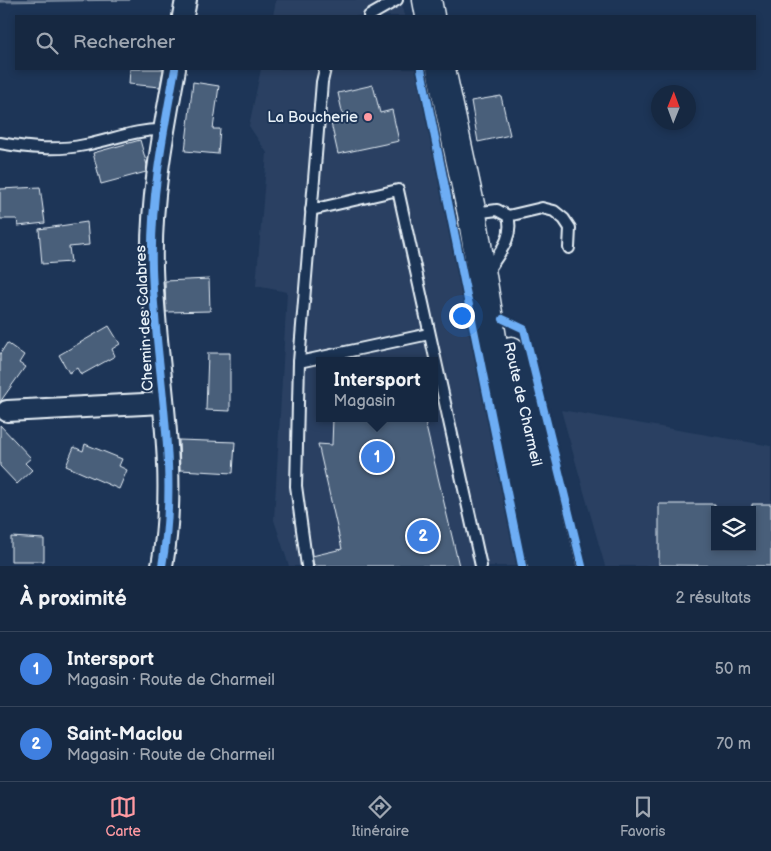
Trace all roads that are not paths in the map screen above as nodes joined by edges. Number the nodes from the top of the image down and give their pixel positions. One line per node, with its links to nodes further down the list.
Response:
1 (186, 0): 4 (street)
2 (397, 0): 5 (lane)
3 (427, 0): 6 (main road)
4 (183, 15)
5 (371, 15)
6 (430, 15)
7 (174, 70): 10 (street, Chemin des Calabres)
8 (325, 70): 12 (lane)
9 (441, 70): 13 (main road, Route de Charmeil)
10 (164, 130): 11 (lane); 23 (street, Chemin des Calabres)
11 (0, 143)
12 (311, 210): 17 (lane); 21 (lane)
13 (472, 214): 14 (lane); 16 (main road, Route de Charmeil); 28 (main road, Route de Charmeil)
14 (508, 216): 15 (lane); 16 (lane)
15 (569, 248)
16 (489, 269): 29 (main road, Route de Charmeil)
17 (429, 334): 18 (lane); 19 (lane)
18 (322, 357)
19 (434, 357)
20 (316, 358): 21 (lane)
21 (299, 362): 26 (lane)
22 (438, 374): 27 (lane)
23 (163, 403): 24 (street); 25 (street, Chemin des Calabres)
24 (7, 411)
25 (162, 566)
26 (307, 566)
27 (481, 566)
28 (542, 566)
29 (562, 566)

